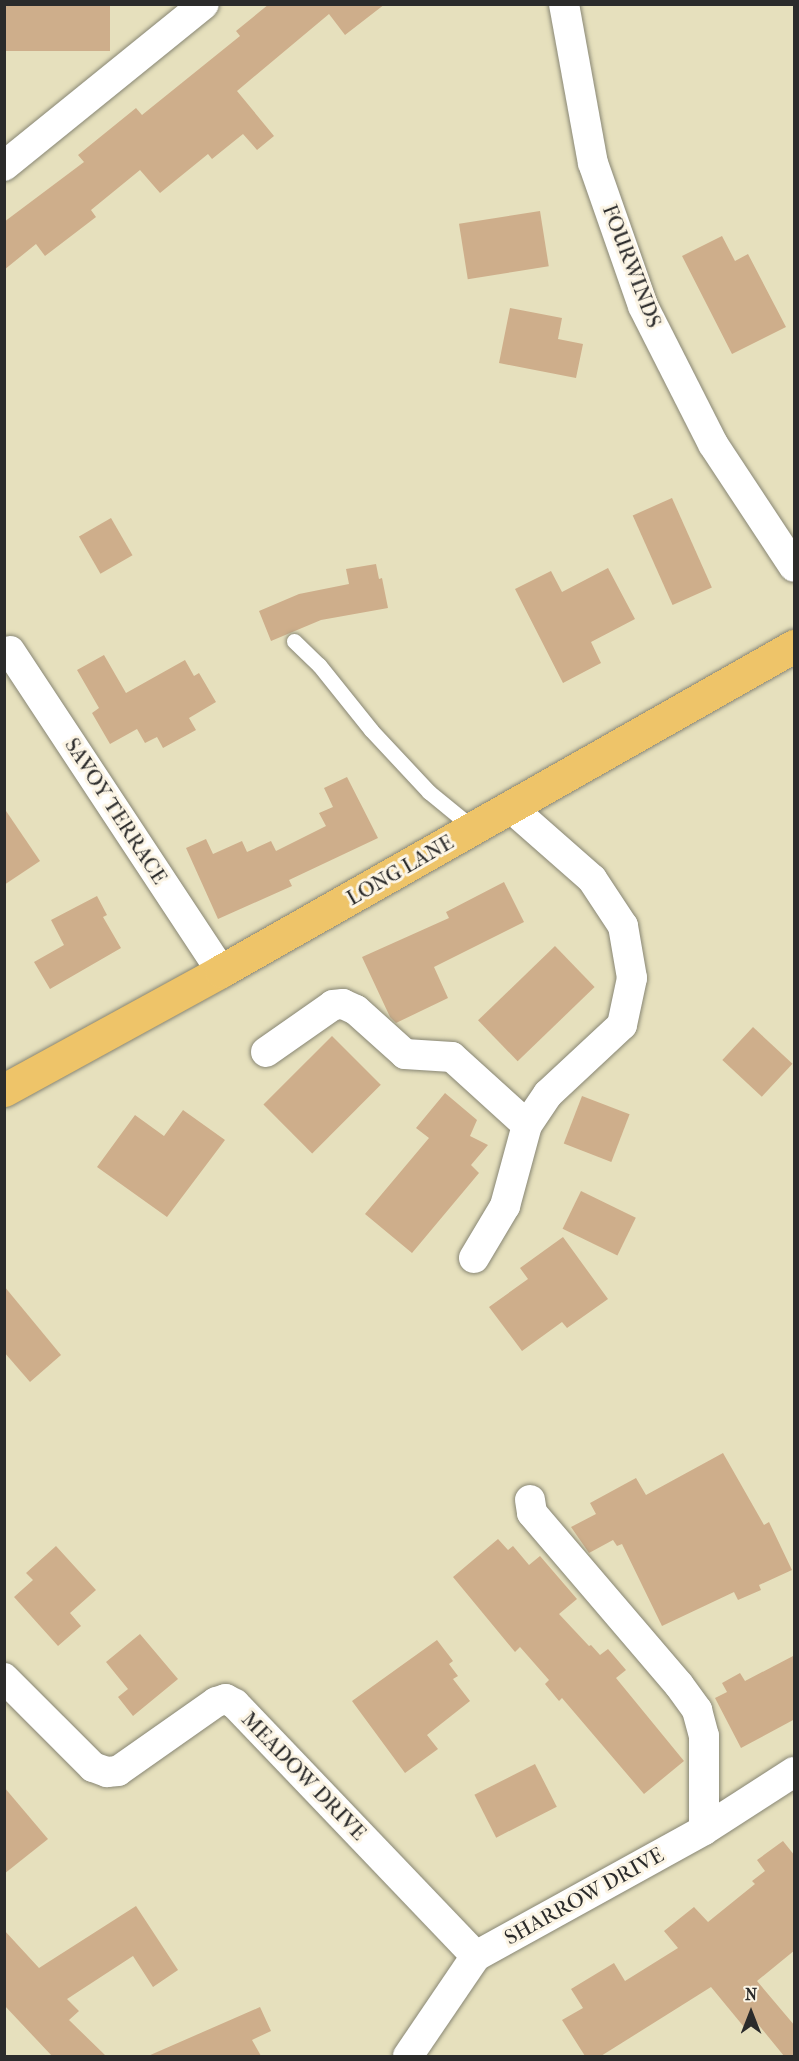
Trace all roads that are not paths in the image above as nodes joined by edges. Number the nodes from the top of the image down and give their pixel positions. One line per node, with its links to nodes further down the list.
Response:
1 (204, 4): 3 (street)
2 (564, 4): 4 (street, FOURWINDS)
3 (4, 166)
4 (795, 567)
5 (294, 641): 9 (lane)
6 (795, 646): 8 (main road, LONG LANE)
7 (10, 651): 10 (street, SAVOY TERRACE)
8 (510, 807): 9 (main road, LONG LANE); 13 (street)
9 (473, 828): 10 (main road, LONG LANE)
10 (221, 971): 12 (main road, LONG LANE)
11 (266, 1052): 13 (street)
12 (4, 1090)
13 (527, 1125): 14 (street)
14 (474, 1258)
15 (530, 1500): 18 (street)
16 (4, 1678): 19 (street, MEADOW DRIVE)
17 (795, 1772): 18 (street, SHARROW DRIVE)
18 (704, 1830): 19 (street, SHARROW DRIVE)
19 (476, 1956): 20 (street, SHARROW DRIVE)
20 (408, 2056)

